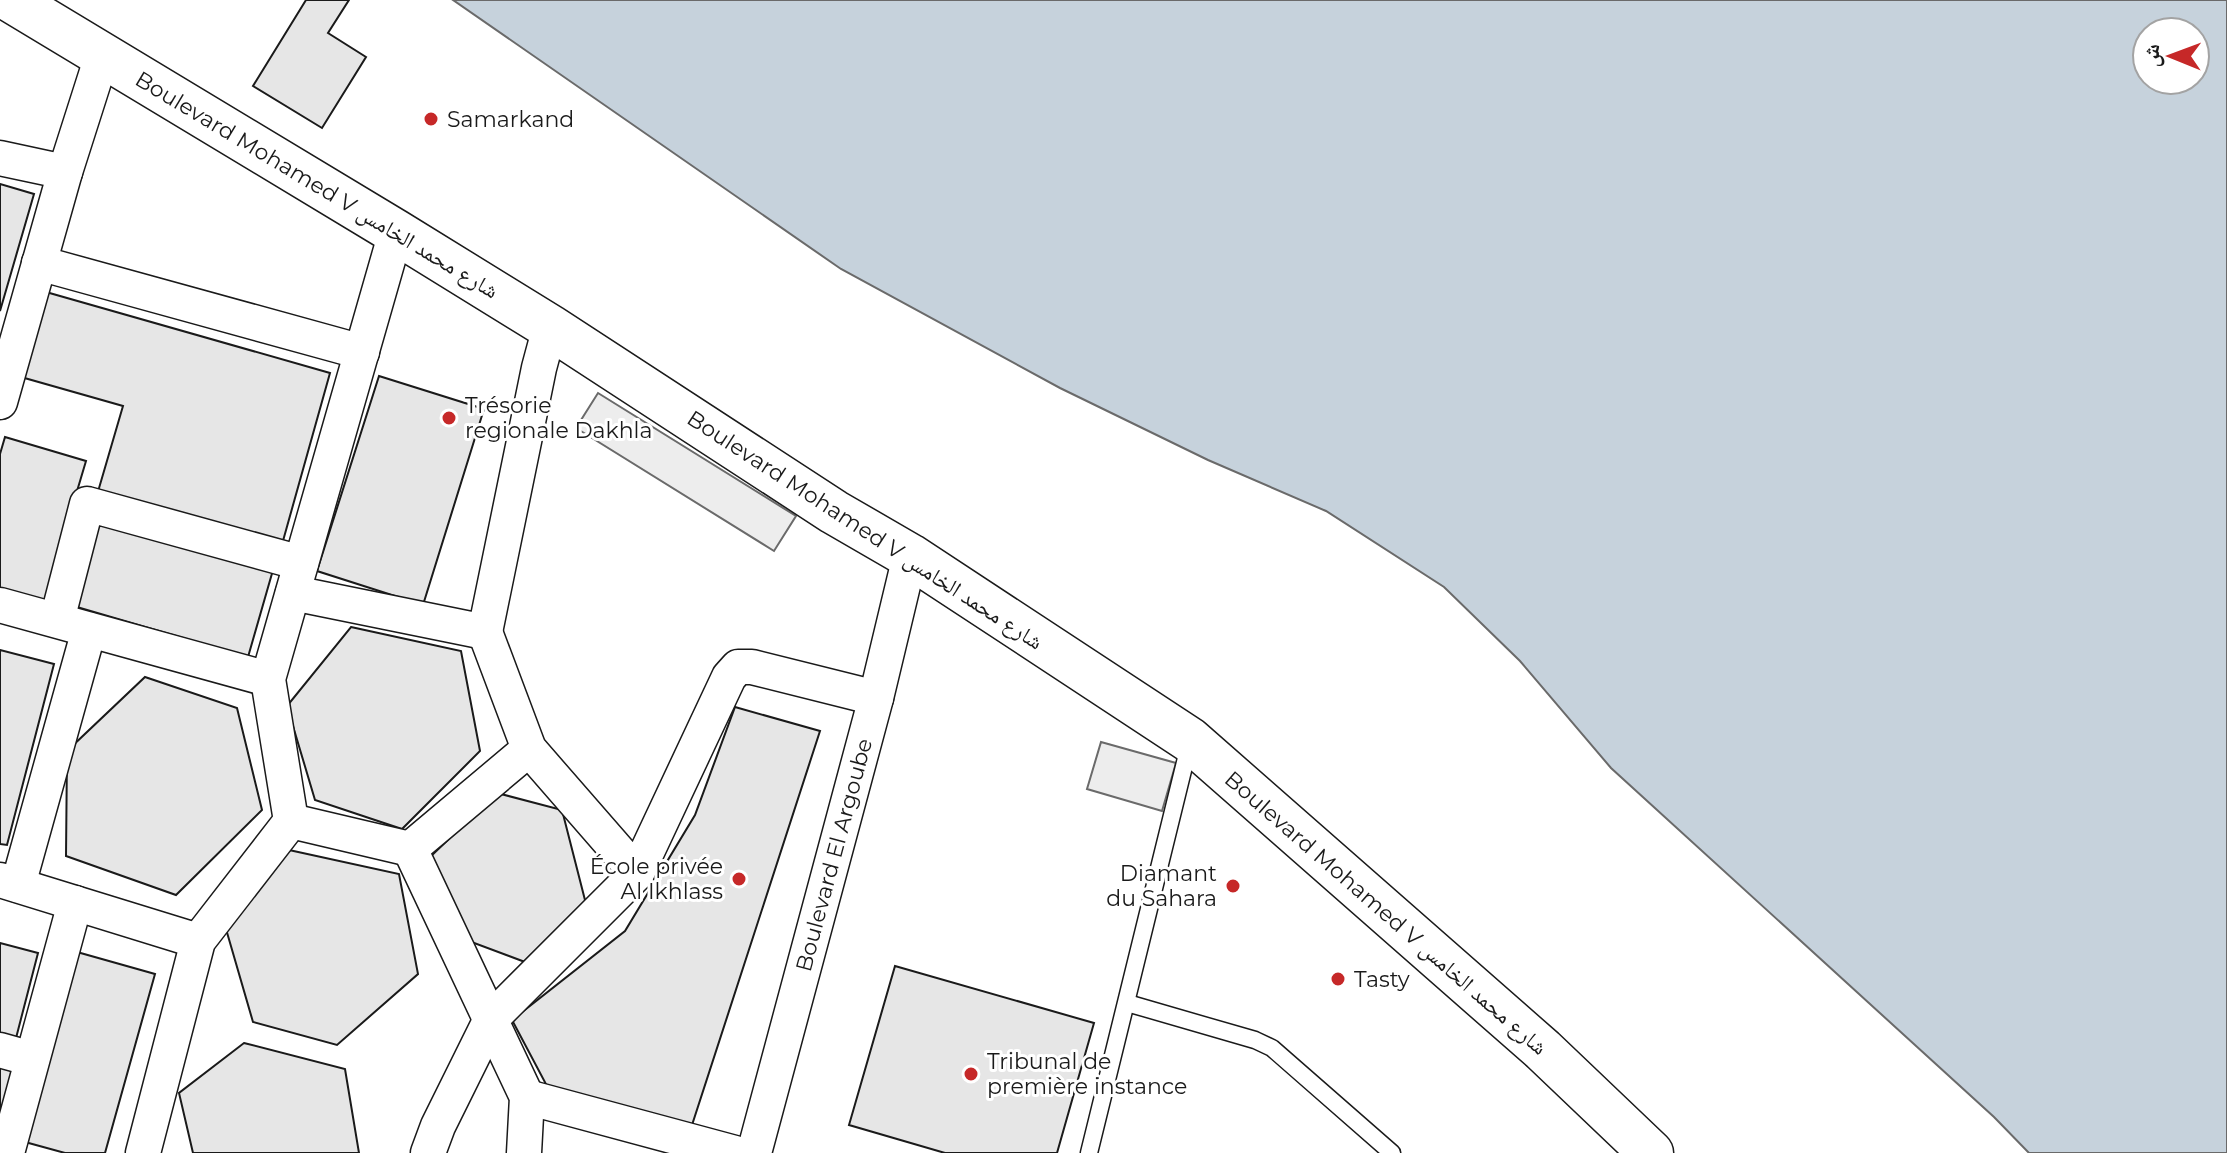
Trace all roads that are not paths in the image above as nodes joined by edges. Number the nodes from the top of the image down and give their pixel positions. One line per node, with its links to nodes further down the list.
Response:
1 (11, 0): 2 (main road, Boulevard Mohamed V شارع محمد الخامس)
2 (102, 56): 4 (street); 5 (main road, Boulevard Mohamed V شارع محمد الخامس)
3 (0, 158): 4 (street)
4 (65, 172): 6 (street)
5 (396, 232): 7 (main road, Boulevard Mohamed V شارع محمد الخامس); 8 (street)
6 (39, 263): 8 (street); 9 (street)
7 (550, 327): 10 (main road, Boulevard Mohamed V شارع محمد الخامس); 15 (street)
8 (362, 352): 11 (street)
9 (0, 402)
10 (910, 556): 17 (street, Boulevard El Argoube); 18 (main road, Boulevard Mohamed V شارع محمد الخامس)
11 (297, 578): 13 (street); 15 (street); 16 (street)
12 (0, 605): 13 (street)
13 (57, 620): 14 (street)
14 (89, 630): 16 (street); 23 (street)
15 (485, 632): 19 (street)
16 (268, 679): 20 (street)
17 (876, 698): 22 (street); 35 (street, Boulevard El Argoube)
18 (1190, 740): 26 (lane); 38 (main road, Boulevard Mohamed V شارع محمد الخامس)
19 (529, 749): 21 (street); 22 (street)
20 (291, 821): 21 (street); 25 (street)
21 (410, 849): 27 (street)
22 (637, 873): 27 (street)
23 (9, 883): 24 (street)
24 (75, 903): 25 (street); 28 (street)
25 (198, 941): 31 (street)
26 (1127, 1003): 36 (lane); 37 (lane)
27 (491, 1019): 29 (street); 32 (street)
28 (16, 1055): 30 (street)
29 (527, 1097): 33 (street); 34 (street)
30 (7, 1153)
31 (143, 1153)
32 (428, 1153)
33 (524, 1153)
34 (735, 1153)
35 (754, 1153)
36 (1089, 1153)
37 (1392, 1153)
38 (1651, 1153)

